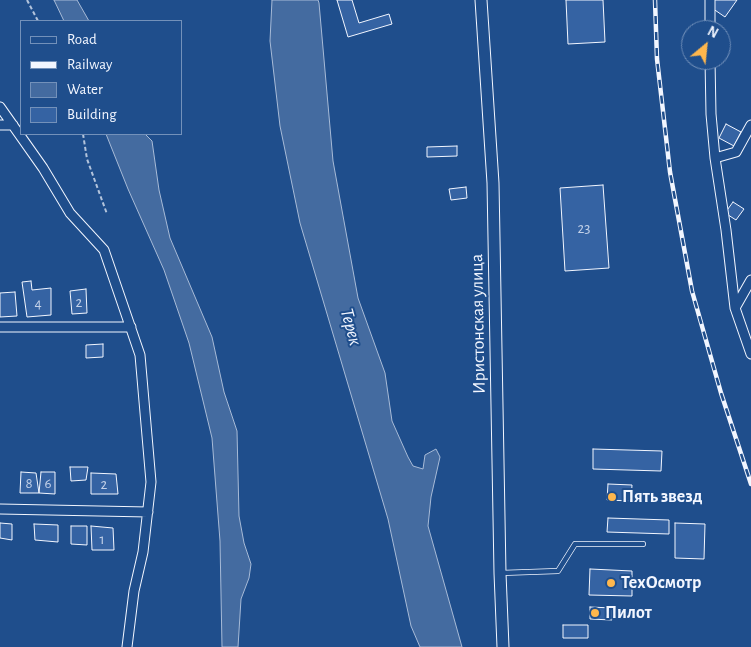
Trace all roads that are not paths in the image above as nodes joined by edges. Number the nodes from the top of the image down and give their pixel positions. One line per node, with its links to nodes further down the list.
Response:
1 (481, 0): 18 (main road, Иристонская улица)
2 (710, 0): 3 (street)
3 (710, 20)
4 (710, 70): 9 (street)
5 (0, 107): 6 (street)
6 (13, 125): 8 (street); 12 (street)
7 (751, 125): 9 (street)
8 (0, 126)
9 (714, 158): 11 (street)
10 (751, 280): 11 (street)
11 (735, 308): 14 (street)
12 (131, 326): 13 (street); 16 (street)
13 (0, 328)
14 (751, 354)
15 (0, 509): 16 (street)
16 (148, 512): 19 (street)
17 (643, 544): 18 (lane)
18 (500, 573): 20 (main road, Иристонская улица)
19 (127, 647)
20 (503, 647)

